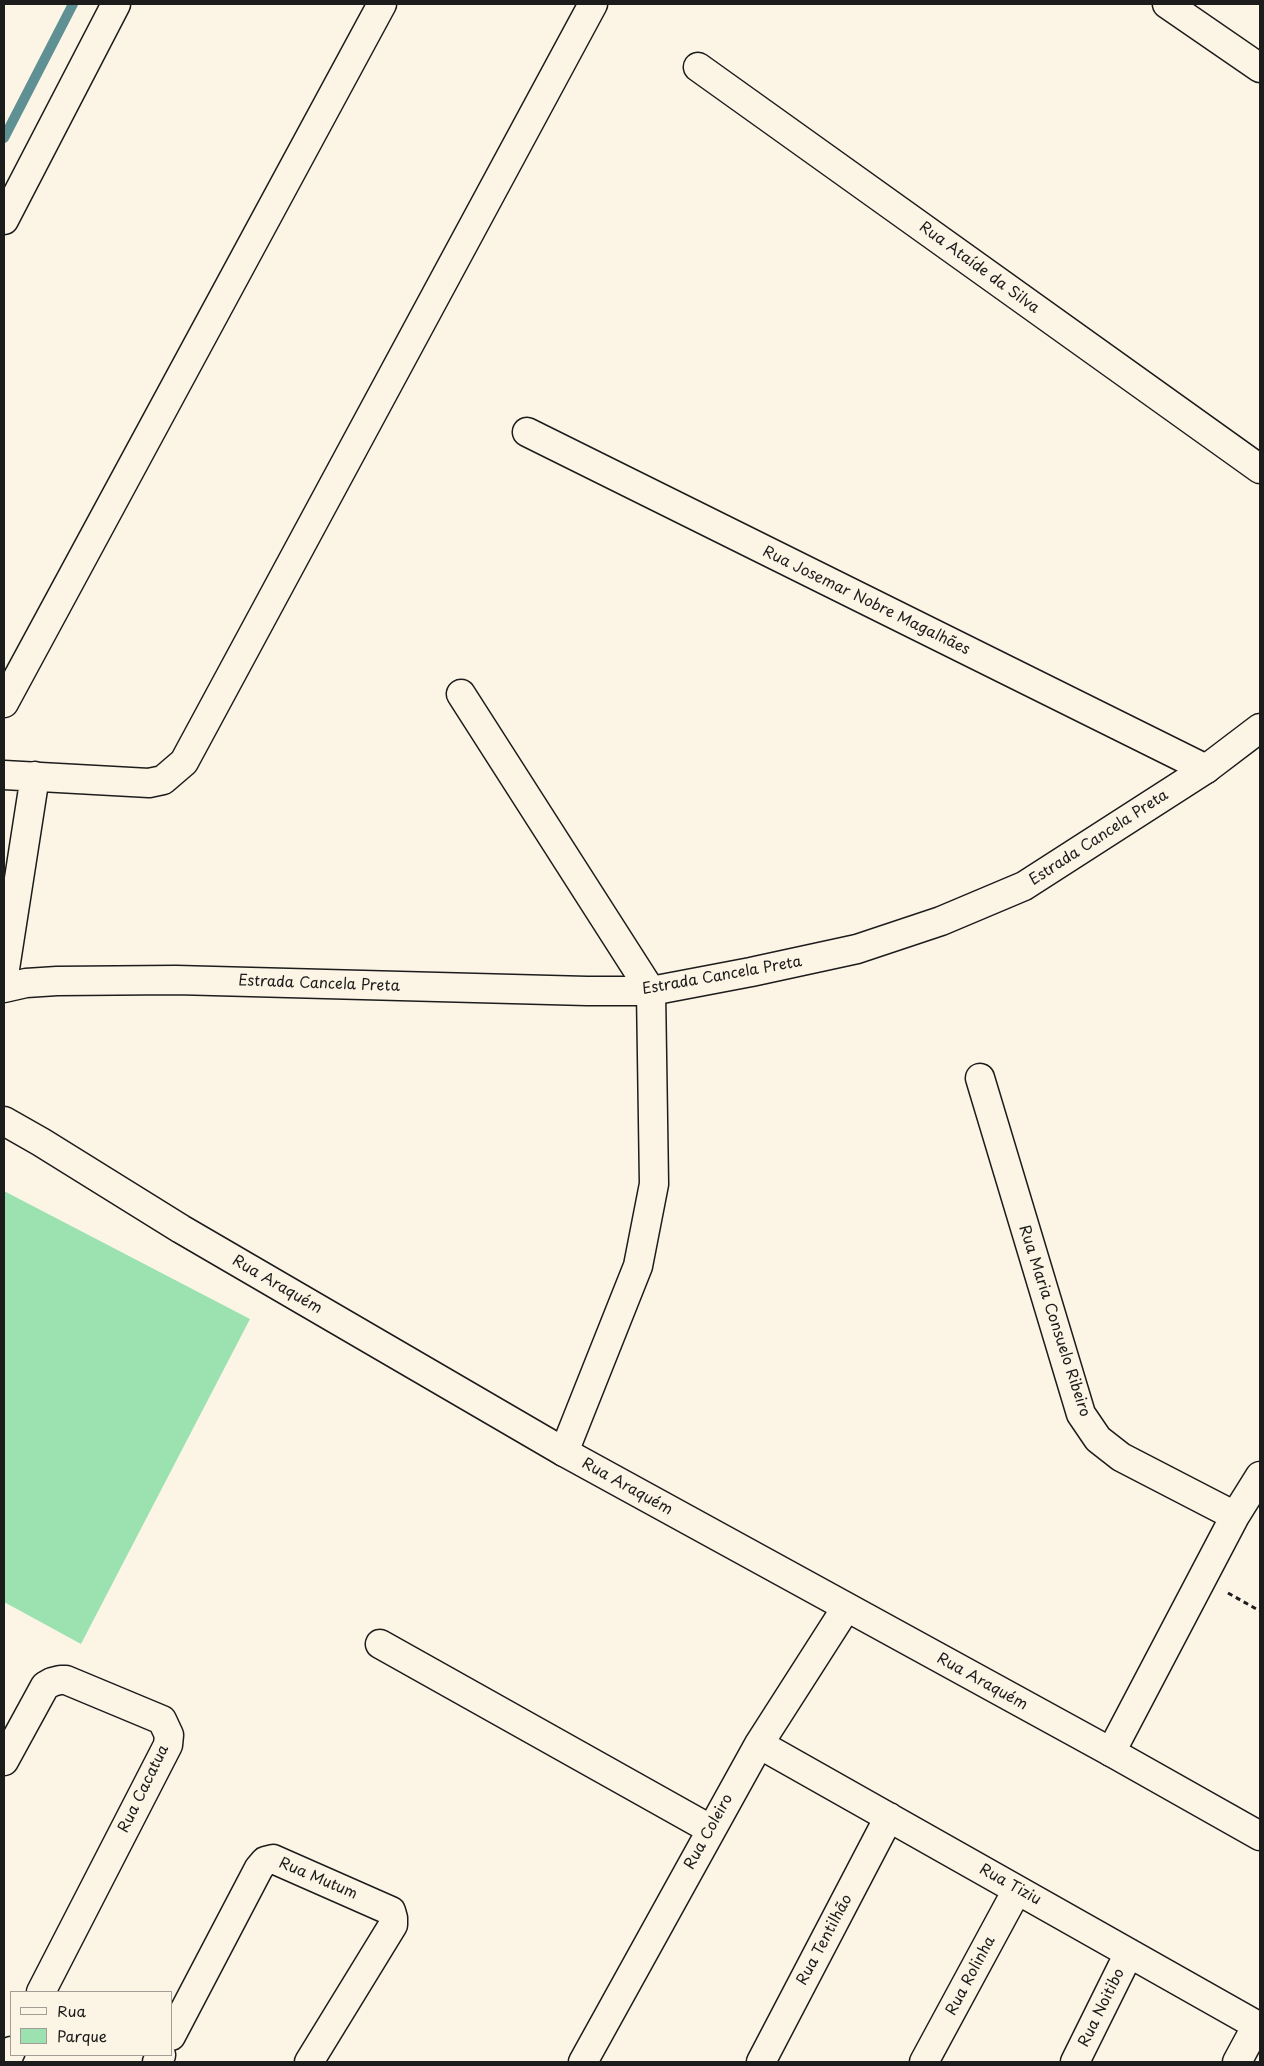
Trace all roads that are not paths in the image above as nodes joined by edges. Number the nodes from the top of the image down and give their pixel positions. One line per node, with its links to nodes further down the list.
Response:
1 (116, 4): 7 (street)
2 (382, 4): 11 (street)
3 (593, 4): 15 (street)
4 (1167, 4): 6 (street)
5 (698, 67): 9 (street, Rua Ataíde da Silva)
6 (1260, 68)
7 (4, 220)
8 (527, 432): 13 (street, Rua Josemar Nobre Magalhães)
9 (1260, 470)
10 (460, 694): 18 (street)
11 (4, 703)
12 (1260, 728): 13 (street, Estrada Cancela Preta)
13 (1206, 769): 18 (street, Estrada Cancela Preta)
14 (4, 775): 15 (street)
15 (35, 776): 16 (street)
16 (4, 975)
17 (4, 988): 18 (street, Estrada Cancela Preta)
18 (651, 991): 21 (street)
19 (980, 1078): 23 (street, Rua Maria Consuelo Ribeiro)
20 (4, 1121): 21 (street, Rua Araquém)
21 (564, 1452): 24 (street, Rua Araquém)
22 (1260, 1476): 23 (street)
23 (1235, 1516): 27 (street)
24 (846, 1608): 26 (street, Rua Coleiro); 27 (street, Rua Araquém)
25 (380, 1644): 30 (street)
26 (759, 1744): 29 (street, Rua Tiziu); 30 (street, Rua Coleiro)
27 (1111, 1752): 31 (street, Rua Araquém)
28 (4, 1760): 34 (street, Rua Cacatua)
29 (888, 1817): 32 (street, Rua Tiziu); 39 (street, Rua Tentilhão)
30 (710, 1829): 38 (street, Rua Coleiro)
31 (1260, 1836)
32 (1017, 1890): 33 (street, Rua Tiziu); 40 (street, Rua Rolinha)
33 (1129, 1953): 35 (street, Rua Tiziu); 41 (street, Rua Noitibo)
34 (42, 1991)
35 (1258, 2026): 42 (street)
36 (172, 2034): 37 (street, Rua Mutum)
37 (309, 2062)
38 (583, 2062)
39 (761, 2062)
40 (924, 2062)
41 (1075, 2062)
42 (1237, 2062)

